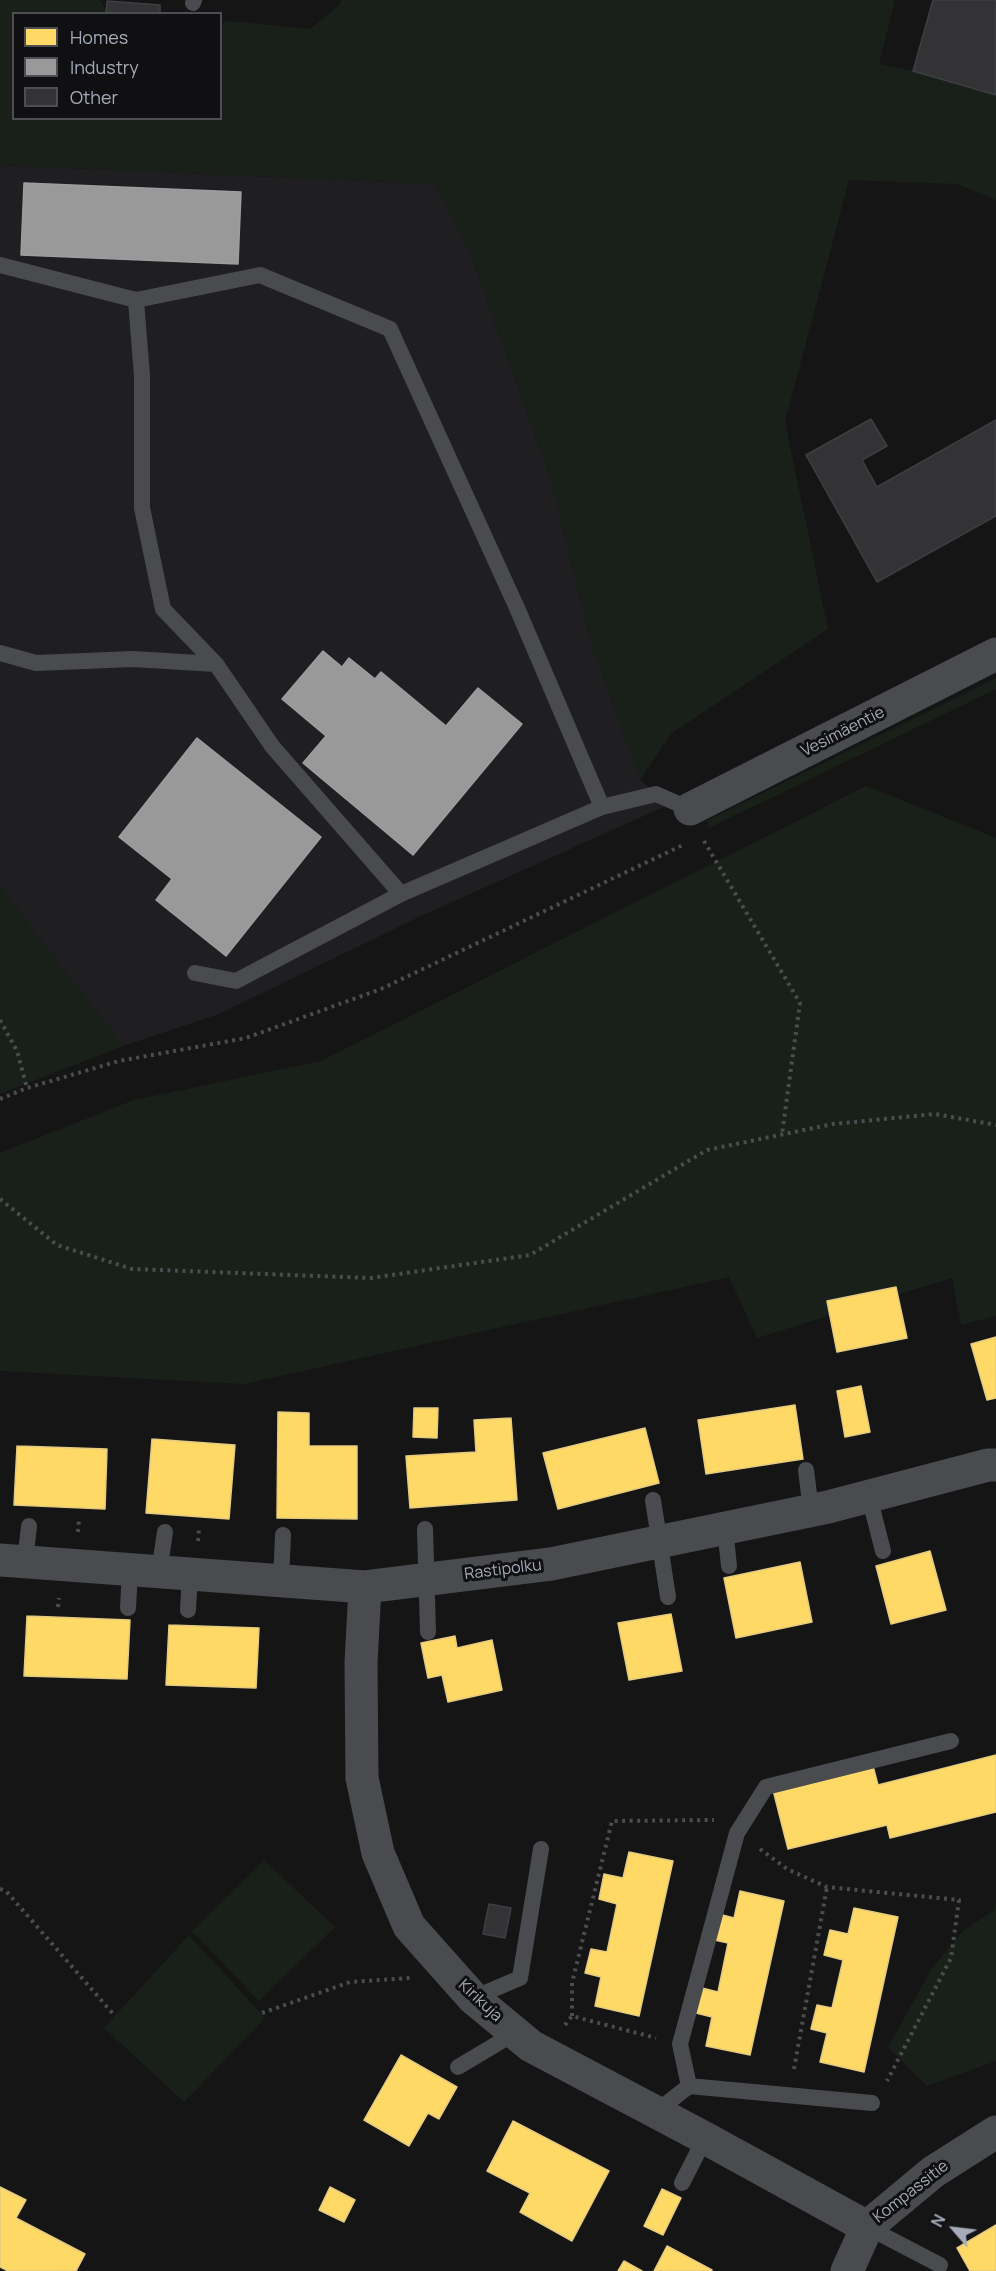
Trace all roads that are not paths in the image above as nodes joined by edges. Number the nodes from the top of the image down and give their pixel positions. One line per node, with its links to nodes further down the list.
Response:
1 (0, 265): 2 (lane)
2 (136, 300): 5 (lane); 6 (lane)
3 (0, 653): 5 (lane)
4 (996, 654): 7 (street, Vesimäentie)
5 (216, 664): 8 (lane)
6 (602, 807): 7 (lane); 8 (lane)
7 (696, 823)
8 (401, 894): 9 (lane)
9 (195, 973)
10 (993, 1459): 12 (street, Rastipolku)
11 (806, 1470): 14 (lane)
12 (869, 1496): 14 (street, Rastipolku); 21 (lane)
13 (653, 1500): 20 (lane)
14 (811, 1510): 16 (street, Rastipolku)
15 (29, 1526): 22 (lane)
16 (725, 1528): 20 (street, Rastipolku); 23 (lane)
17 (425, 1529): 25 (lane)
18 (165, 1532): 24 (lane)
19 (283, 1535): 26 (lane)
20 (659, 1542): 25 (street, Rastipolku); 28 (lane)
21 (883, 1551)
22 (12, 1561): 24 (street, Rastipolku)
23 (729, 1566)
24 (160, 1572): 26 (street, Rastipolku); 29 (lane); 30 (lane)
25 (427, 1580): 27 (street, Rastipolku); 31 (lane)
26 (281, 1581): 27 (street, Rastipolku)
27 (365, 1587): 34 (street, Kirikuja)
28 (668, 1597)
29 (128, 1608)
30 (188, 1610)
31 (428, 1632)
32 (951, 1741): 37 (lane)
33 (541, 1849): 34 (lane)
34 (462, 1987): 35 (street, Kirikuja)
35 (515, 2033): 36 (lane); 39 (street, Kirikuja)
36 (458, 2067)
37 (689, 2086): 38 (lane); 39 (lane)
38 (872, 2103)
39 (656, 2112): 41 (street, Kirikuja)
40 (996, 2132): 43 (street, Kompassitie)
41 (705, 2138): 42 (lane); 43 (street, Kirikuja)
42 (682, 2183)
43 (867, 2227): 44 (lane); 45 (street, Kompassitie)
44 (940, 2265)
45 (847, 2271)

